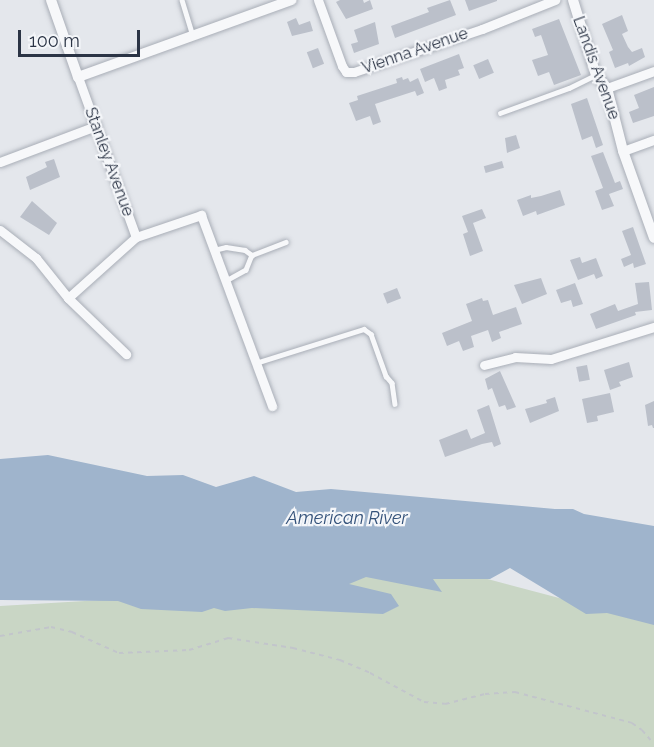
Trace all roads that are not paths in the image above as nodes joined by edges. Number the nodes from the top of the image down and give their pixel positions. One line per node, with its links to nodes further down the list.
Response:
1 (51, 0): 10 (street, Stanley Avenue)
2 (182, 0): 7 (lane)
3 (292, 0): 7 (street)
4 (318, 0): 5 (street, Vienna Avenue)
5 (555, 0)
6 (573, 0): 9 (street, Landis Avenue)
7 (193, 36): 10 (street)
8 (654, 71): 11 (street)
9 (596, 75): 11 (street, Landis Avenue); 12 (lane)
10 (78, 77): 13 (street, Stanley Avenue)
11 (607, 88): 15 (street, Landis Avenue)
12 (500, 113)
13 (96, 126): 16 (street); 18 (street, Stanley Avenue)
14 (654, 140): 15 (street)
15 (623, 151): 19 (street, Landis Avenue)
16 (0, 162)
17 (0, 230): 24 (street)
18 (136, 237): 21 (street, Stanley Avenue); 24 (street)
19 (654, 238)
20 (286, 242): 22 (lane)
21 (214, 250): 22 (lane); 23 (street, Stanley Avenue)
22 (252, 255): 23 (lane)
23 (226, 281): 27 (street, Stanley Avenue)
24 (68, 298): 26 (street)
25 (654, 327): 28 (street)
26 (126, 354)
27 (256, 363): 29 (lane); 30 (street, Stanley Avenue)
28 (484, 365)
29 (395, 404)
30 (272, 406)

